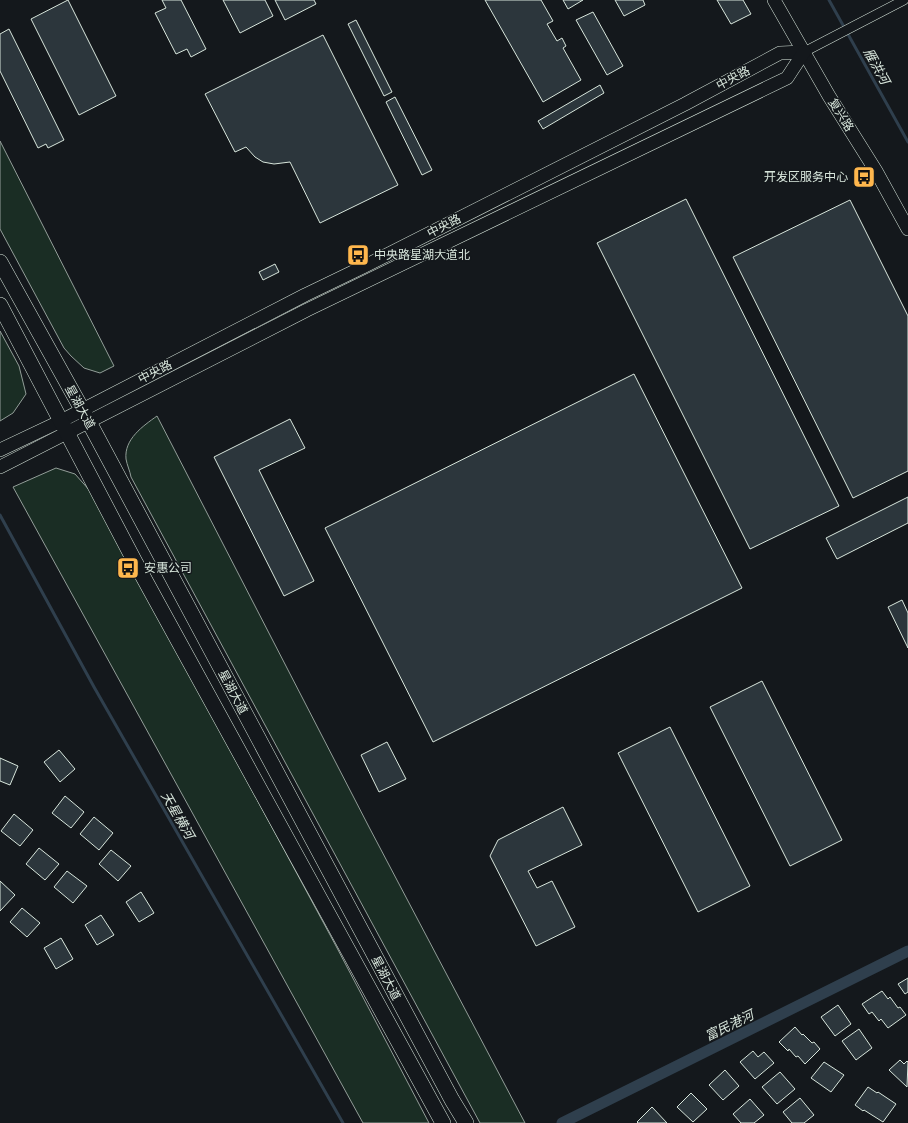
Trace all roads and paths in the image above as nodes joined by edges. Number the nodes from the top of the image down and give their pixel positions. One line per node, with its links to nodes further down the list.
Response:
1 (774, 0): 3 (street, 复兴路)
2 (904, 0): 3 (street)
3 (804, 52): 4 (street, 复兴路); 7 (street, 中央路); 7 (street)
4 (908, 229)
5 (0, 262): 7 (main road, 星湖大道)
6 (0, 305): 8 (main road, 星湖大道)
7 (86, 416): 8 (street, 中央路); 12 (main road, 星湖大道)
8 (64, 426): 9 (street, 中央路); 10 (street, 中央路); 11 (main road, 星湖大道)
9 (0, 450)
10 (2, 466)
11 (443, 1123)
12 (466, 1123)

